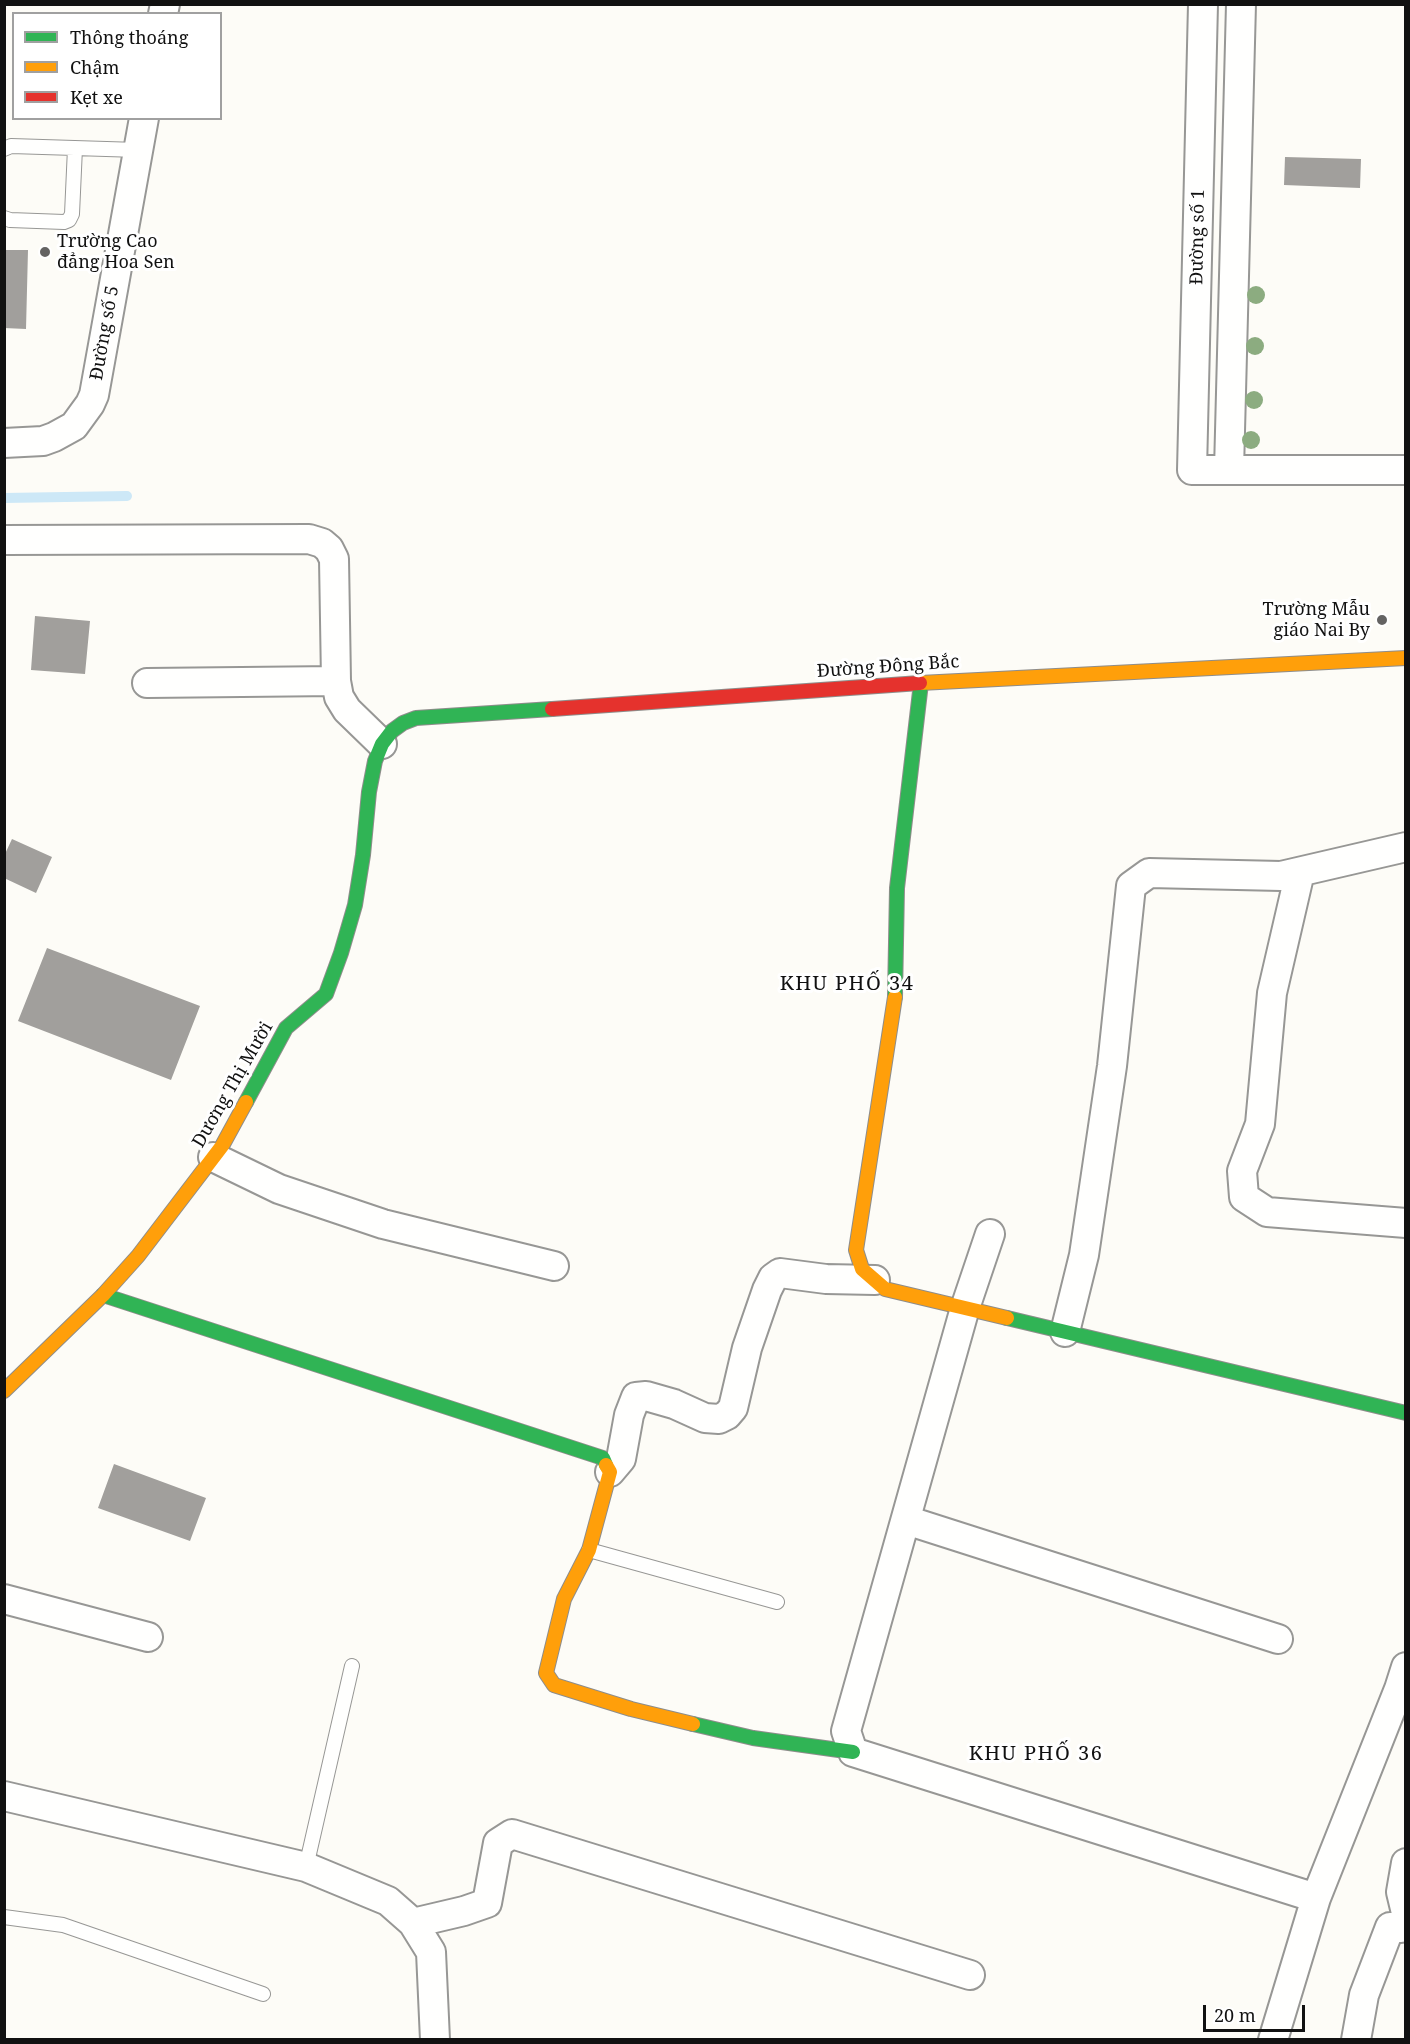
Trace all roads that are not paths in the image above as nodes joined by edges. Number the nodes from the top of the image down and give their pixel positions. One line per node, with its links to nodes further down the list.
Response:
1 (1203, 4): 8 (street, Đường số 1)
2 (1241, 4): 9 (street, Đường số 1)
3 (144, 120): 6 (street, Đường số 5)
4 (75, 148): 5 (lane); 6 (lane); 7 (lane)
5 (4, 149)
6 (138, 150): 10 (street, Đường số 5)
7 (4, 218)
8 (1198, 231): 9 (street); 11 (street, Đường số 1)
9 (1235, 232): 11 (street, Đường số 1)
10 (4, 443)
11 (1229, 470): 12 (street)
12 (1406, 470)
13 (4, 540): 15 (street)
14 (1406, 658): 16 (street, Đường Đông Bắc)
15 (336, 681): 17 (street); 18 (street)
16 (921, 682): 18 (street, Đường Đông Bắc); 25 (street)
17 (147, 683)
18 (382, 744): 21 (street, Dương Thị Mười)
19 (1406, 847): 20 (street)
20 (1300, 872): 22 (street); 28 (street)
21 (213, 1157): 24 (street); 26 (street, Dương Thị Mười)
22 (1406, 1223)
23 (990, 1234): 27 (street)
24 (554, 1266)
25 (875, 1280): 27 (street); 31 (street)
26 (102, 1295): 29 (street, Dương Thị Mười); 31 (street)
27 (965, 1308): 28 (street); 32 (street)
28 (1065, 1332): 30 (street)
29 (4, 1391)
30 (1406, 1413)
31 (610, 1472): 33 (street)
32 (906, 1520): 37 (street); 40 (street)
33 (589, 1550): 35 (lane); 40 (street)
34 (4, 1599): 36 (street)
35 (777, 1602)
36 (148, 1637)
37 (1278, 1639)
38 (352, 1666): 43 (lane)
39 (1406, 1667): 44 (street)
40 (853, 1752): 44 (street)
41 (4, 1796): 43 (street)
42 (1406, 1863): 45 (street)
43 (306, 1867): 47 (street)
44 (1316, 1898): 51 (street)
45 (1404, 1904): 52 (street)
46 (4, 1917): 49 (lane)
47 (413, 1923): 48 (street); 50 (street)
48 (970, 1975)
49 (263, 1994)
50 (435, 2040)
51 (1274, 2040)
52 (1356, 2040)

